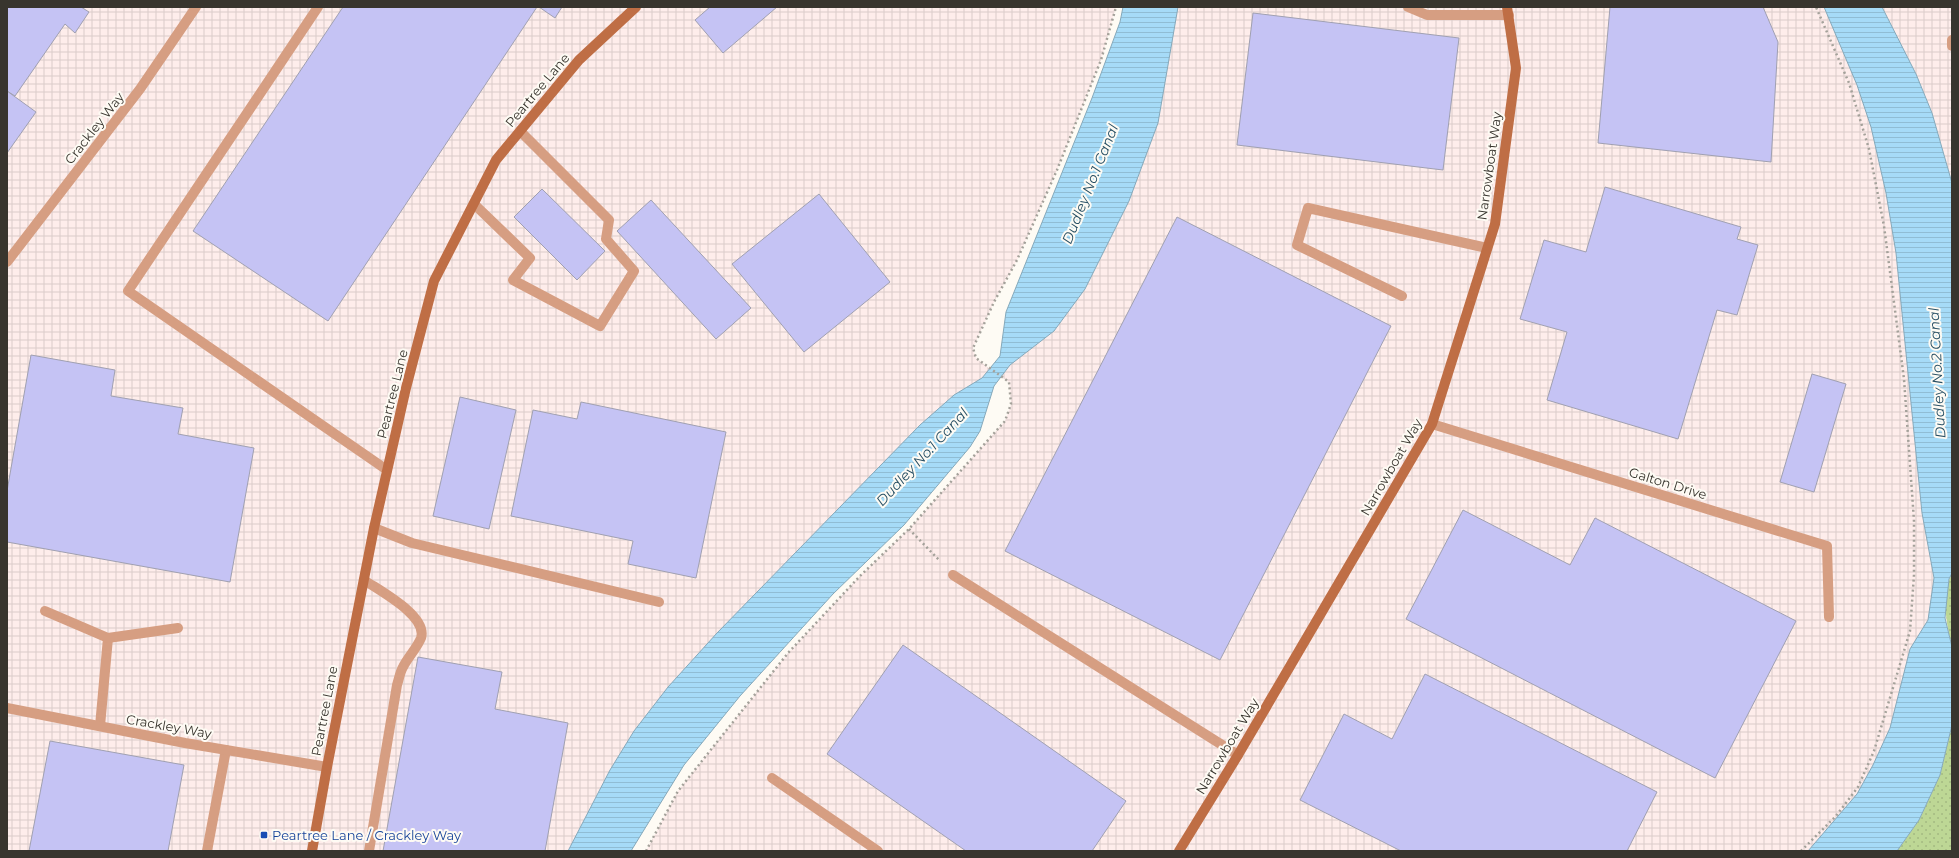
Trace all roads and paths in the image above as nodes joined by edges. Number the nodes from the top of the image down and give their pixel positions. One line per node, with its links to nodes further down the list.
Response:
1 (196, 7): 13 (street, Crackley Way)
2 (318, 7): 16 (street)
3 (636, 7): 10 (street, Peartree Lane)
4 (1116, 7): 18 (path)
5 (1408, 7): 7 (street)
6 (1816, 7): 38 (path)
7 (1508, 11): 12 (street, Narrowboat Way)
8 (1952, 40): 9 (street)
9 (1952, 46)
10 (520, 131): 11 (street, Peartree Lane); 11 (street)
11 (474, 204): 16 (street, Peartree Lane)
12 (1487, 248): 14 (street); 15 (street, Narrowboat Way)
13 (7, 262)
14 (1402, 296)
15 (1432, 424): 23 (street, Galton Drive); 29 (street, Narrowboat Way)
16 (387, 470): 17 (street, Peartree Lane)
17 (374, 528): 20 (street, Peartree Lane); 21 (street)
18 (908, 529): 19 (path); 35 (path)
19 (953, 575): 29 (street)
20 (364, 580): 30 (street, Peartree Lane); 34 (street)
21 (659, 602)
22 (45, 611): 25 (street)
23 (1829, 617)
24 (178, 628): 25 (street)
25 (108, 638): 27 (street)
26 (7, 708): 27 (street, Crackley Way)
27 (100, 726): 28 (street, Crackley Way)
28 (226, 750): 30 (street, Crackley Way); 32 (street)
29 (1238, 754): 37 (street, Narrowboat Way)
30 (327, 767): 33 (street, Peartree Lane)
31 (772, 778): 36 (street)
32 (207, 851)
33 (312, 851)
34 (369, 851)
35 (646, 851)
36 (878, 851)
37 (1179, 851)
38 (1801, 851)

